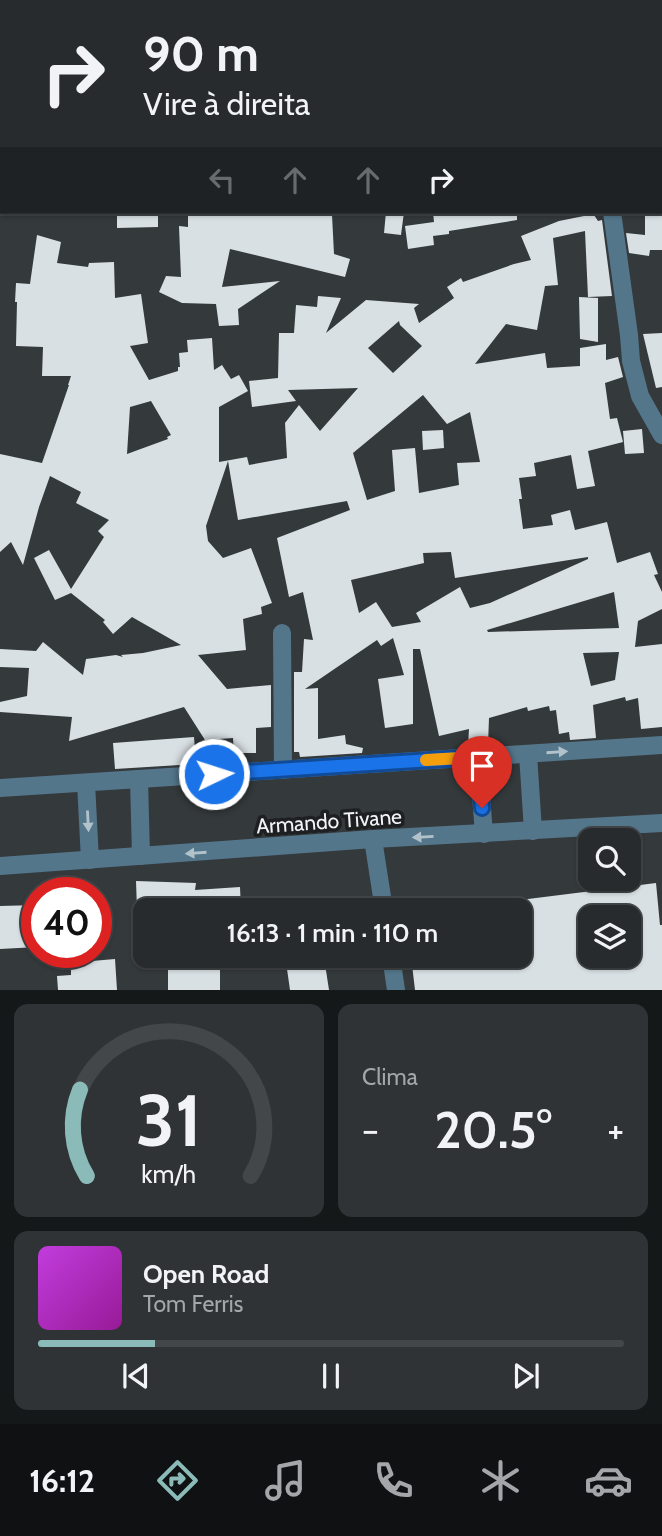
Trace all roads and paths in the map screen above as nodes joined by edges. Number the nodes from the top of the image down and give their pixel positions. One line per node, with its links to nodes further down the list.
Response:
1 (612, 214): 2 (street)
2 (662, 435)
3 (282, 633): 7 (street)
4 (662, 745): 5 (street, one-way to 4)
5 (528, 754): 6 (street); 12 (street)
6 (478, 757): 7 (street); 13 (street)
7 (283, 770): 8 (street)
8 (139, 779): 9 (street); 15 (street)
9 (86, 783): 10 (street); 16 (street, one-way to 16)
10 (0, 788)
11 (662, 823): 12 (street, Armando Tivane)
12 (533, 831): 13 (street, Armando Tivane)
13 (484, 834): 14 (street, Armando Tivane, one-way to 14)
14 (373, 839): 15 (street, Armando Tivane, one-way to 15); 18 (street)
15 (141, 856): 16 (street, Armando Tivane)
16 (90, 860): 17 (street, Armando Tivane)
17 (0, 866)
18 (382, 898)
19 (393, 968): 20 (street)
20 (396, 990)

